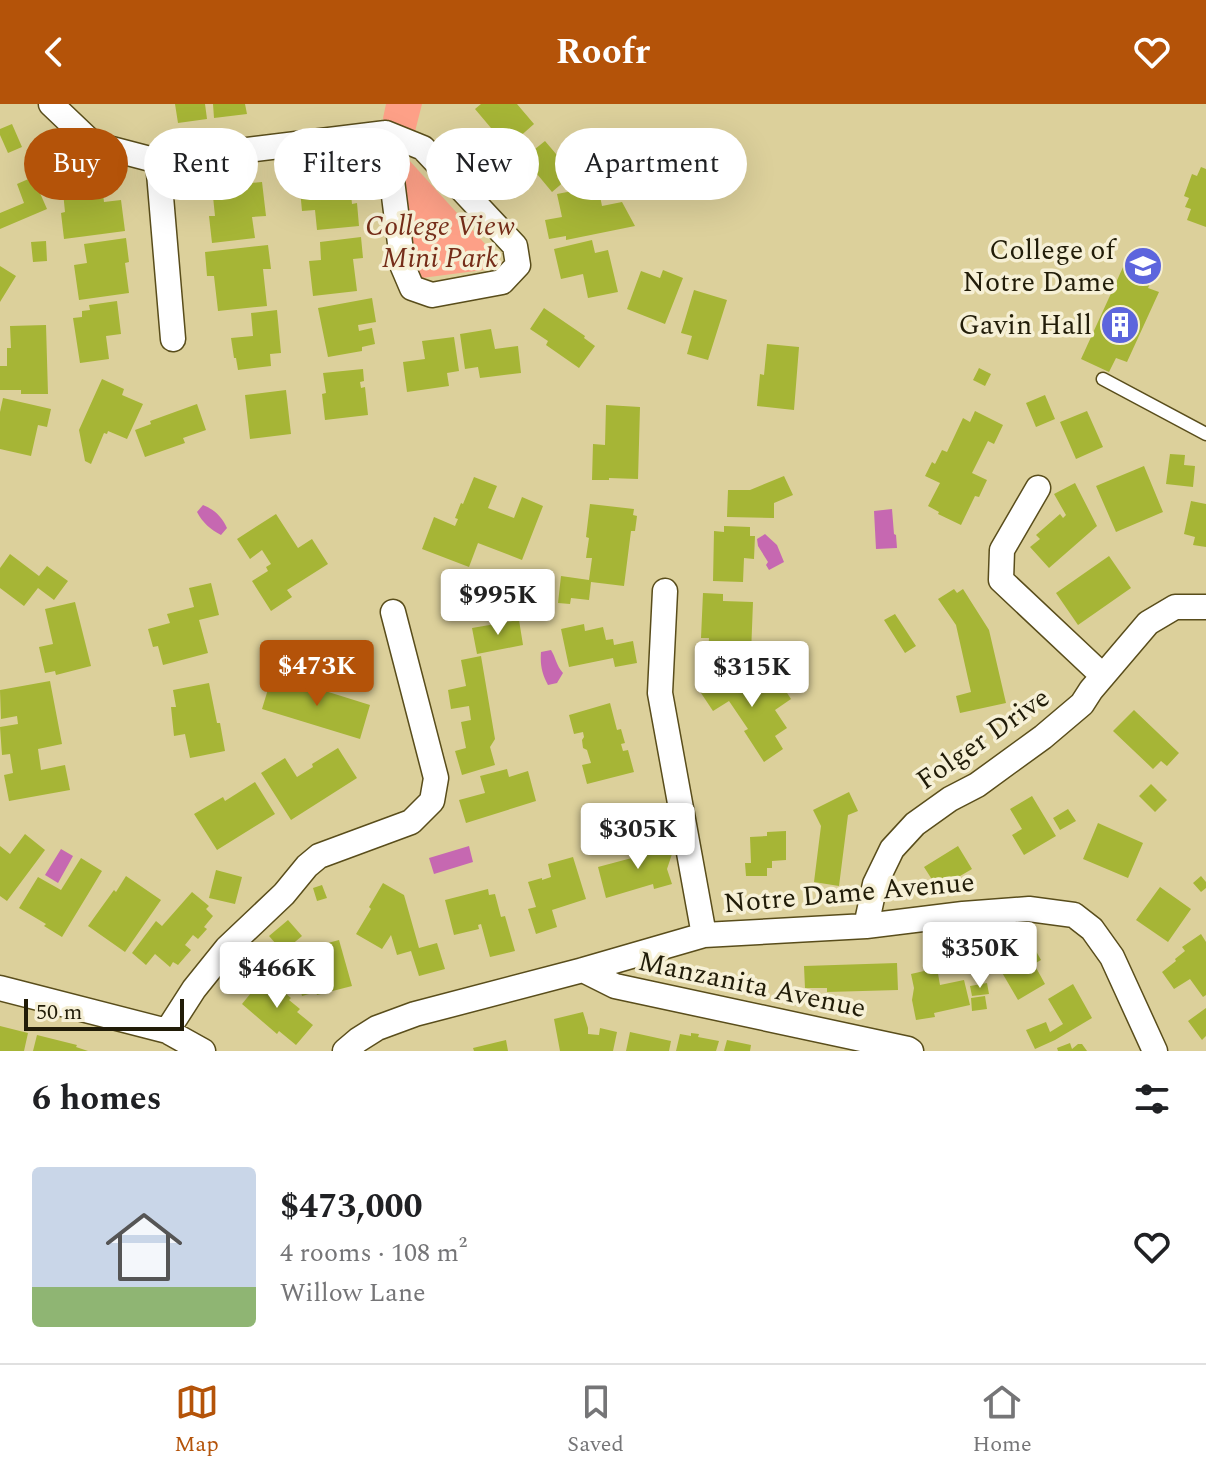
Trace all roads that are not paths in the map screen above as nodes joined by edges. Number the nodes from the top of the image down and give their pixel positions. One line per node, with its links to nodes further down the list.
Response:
1 (51, 104): 3 (street)
2 (386, 133): 2 (street)
3 (144, 157)
4 (161, 200): 5 (street)
5 (173, 339)
6 (1103, 379): 7 (lane)
7 (1206, 434)
8 (1038, 488): 12 (street)
9 (665, 591): 14 (street)
10 (1206, 607): 12 (street, Folger Drive)
11 (393, 612): 17 (street)
12 (1103, 676): 13 (street, Folger Drive)
13 (866, 926): 14 (street, Notre Dame Avenue); 21 (street, Notre Dame Avenue)
14 (704, 935): 15 (street, Notre Dame Avenue)
15 (583, 970): 19 (street, Notre Dame Avenue); 20 (street, Manzanita Avenue)
16 (0, 988): 17 (street)
17 (167, 1031): 18 (street)
18 (203, 1051)
19 (345, 1051)
20 (911, 1051)
21 (1155, 1051)

